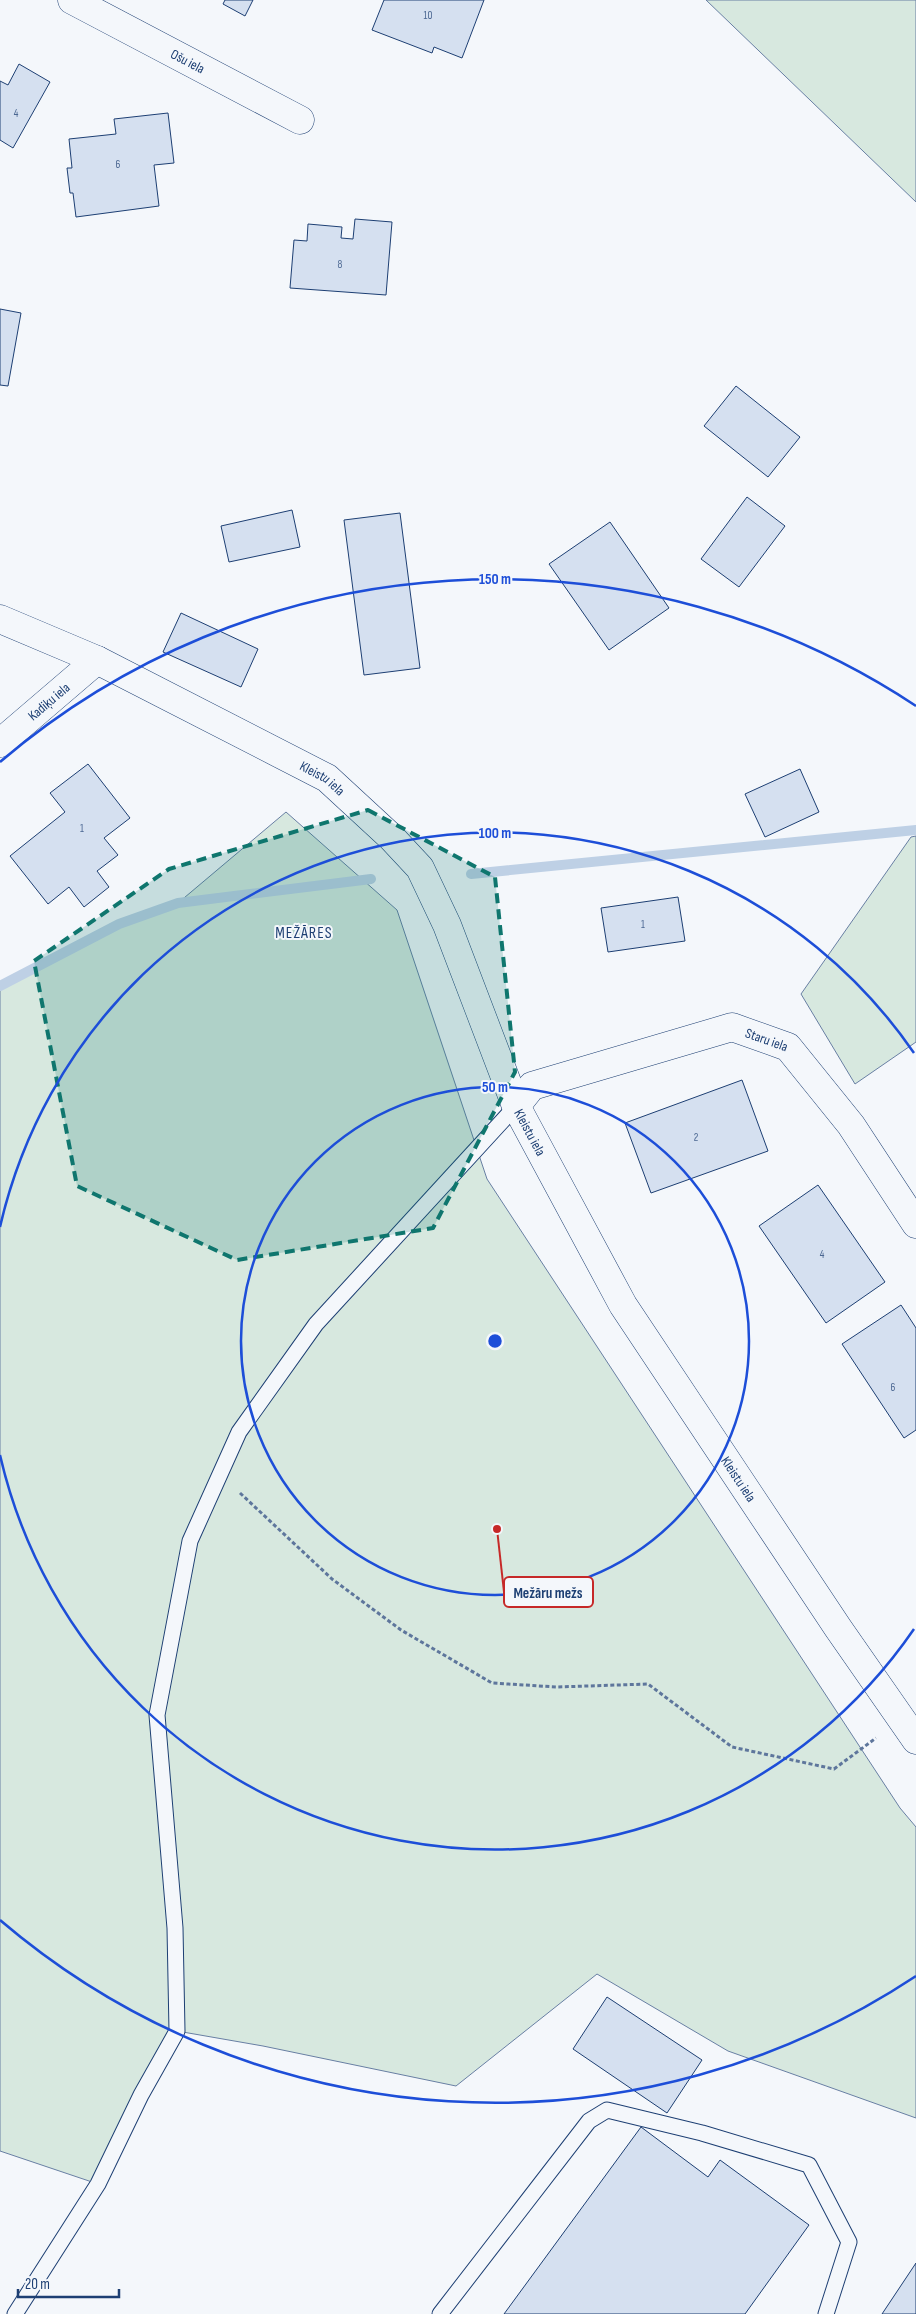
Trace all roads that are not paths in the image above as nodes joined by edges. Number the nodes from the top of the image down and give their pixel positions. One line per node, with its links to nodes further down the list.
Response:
1 (75, 1): 2 (street, Ošu iela)
2 (300, 120)
3 (0, 619): 4 (street, Kleistu iela)
4 (97, 660): 5 (street, Kadiķu iela); 6 (street, Kleistu iela)
5 (0, 743)
6 (516, 1106): 7 (street, Staru iela); 8 (street, Kleistu iela); 9 (lane)
7 (916, 1224)
8 (909, 1730)
9 (15, 2314)
10 (440, 2314): 11 (lane)
11 (826, 2314)

